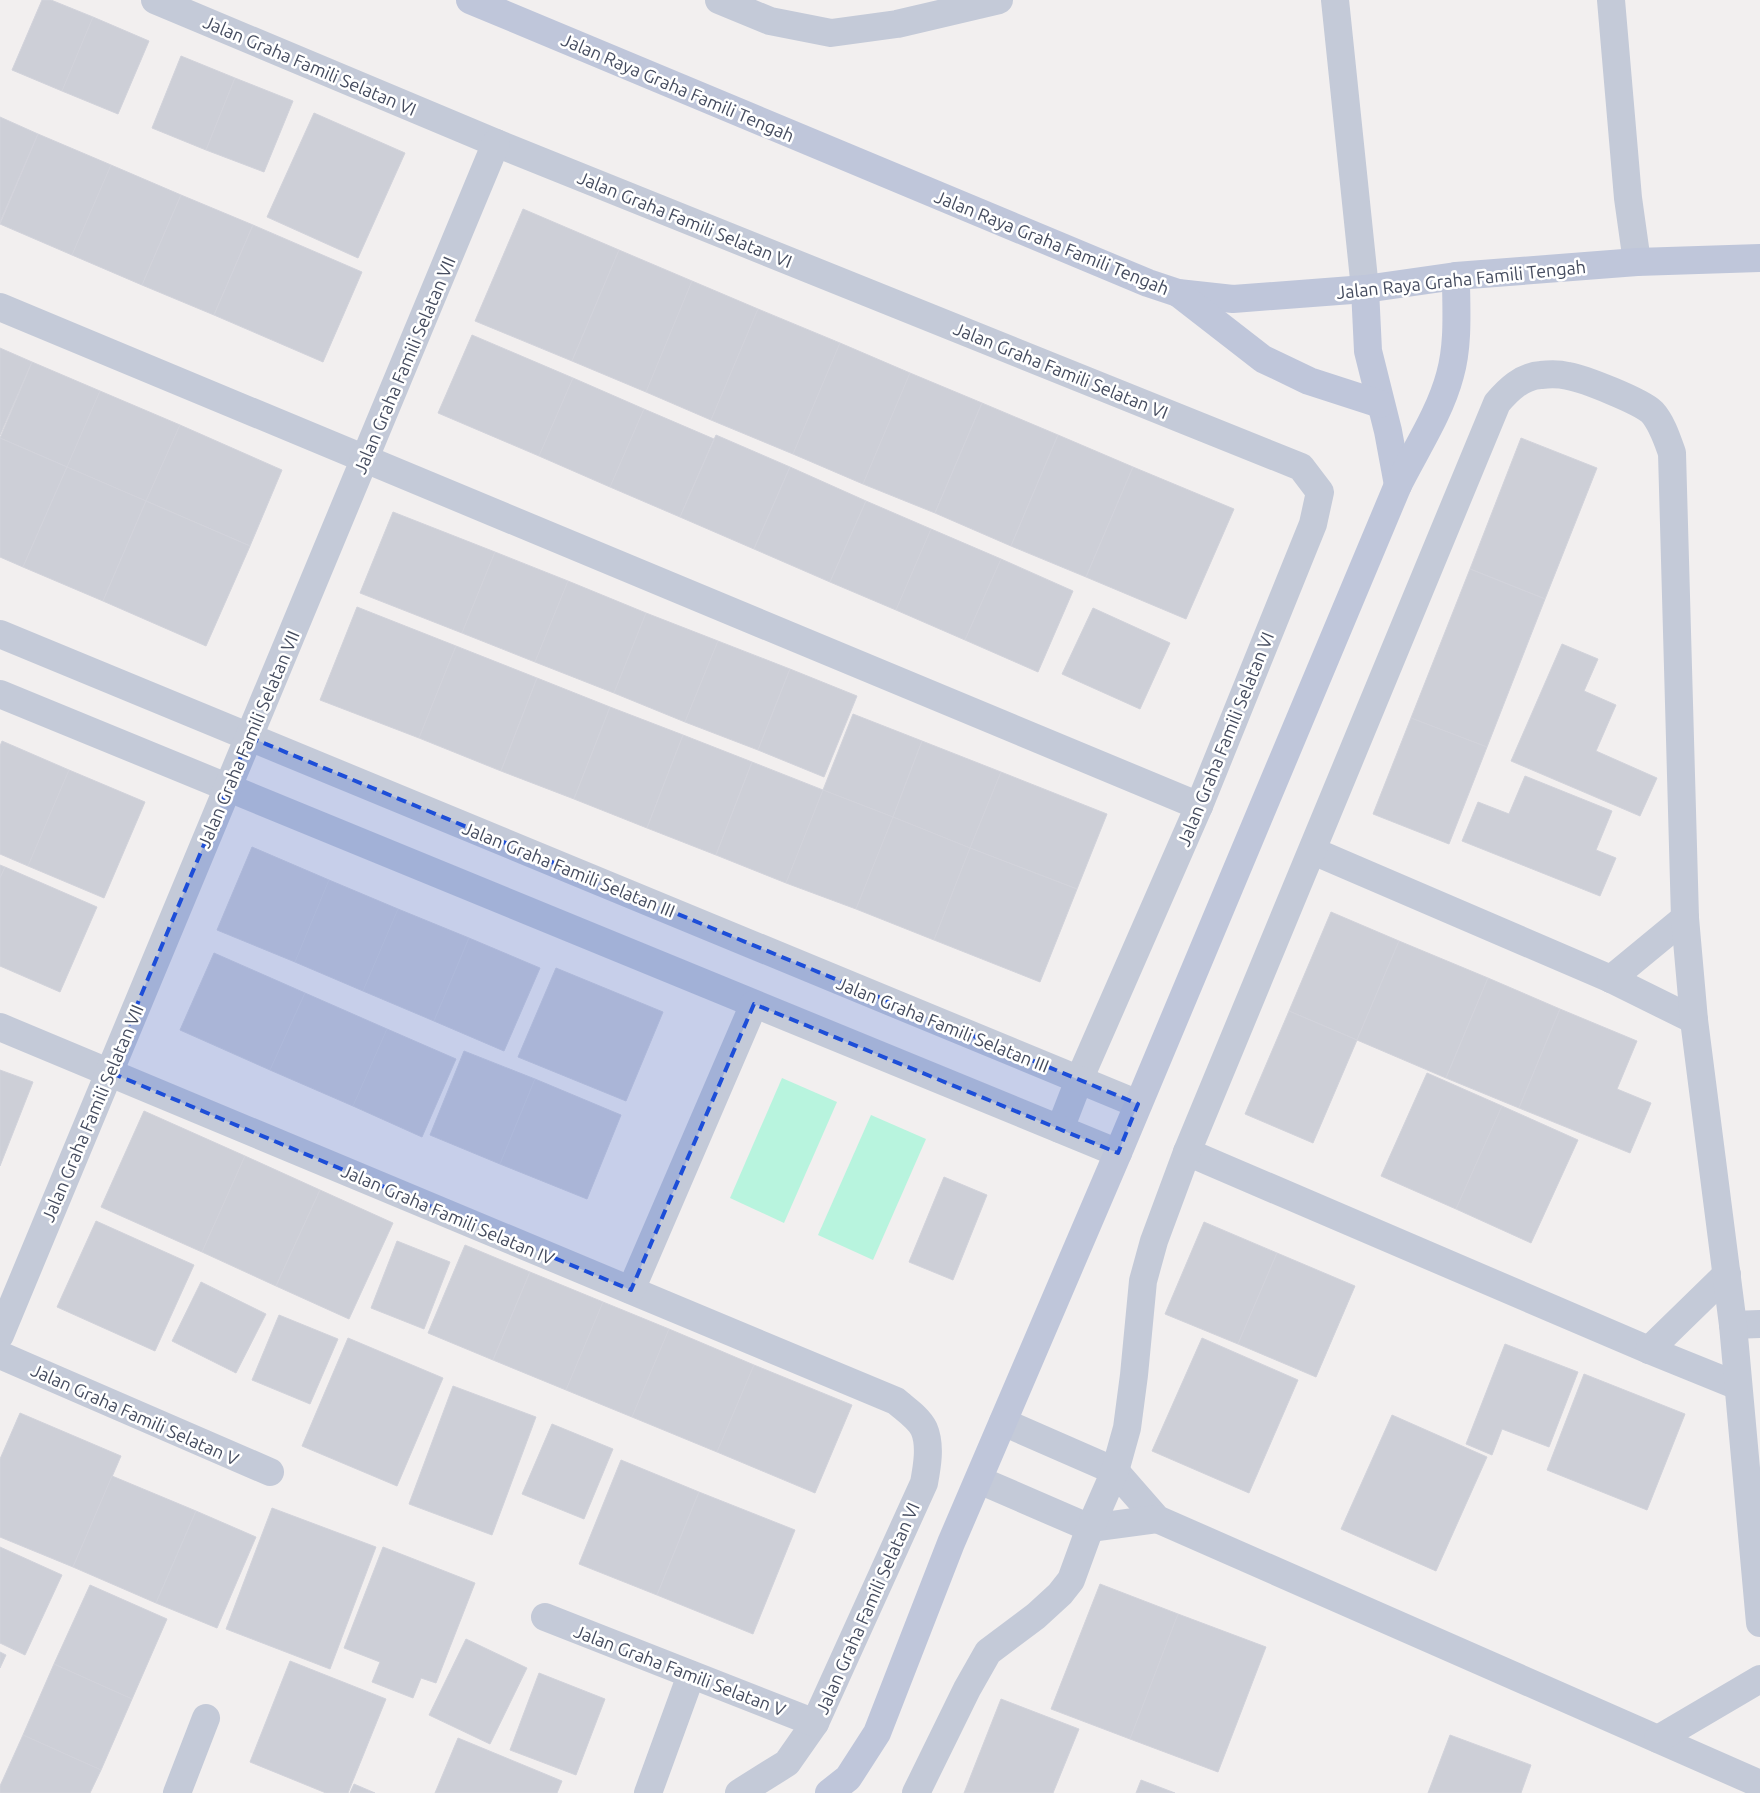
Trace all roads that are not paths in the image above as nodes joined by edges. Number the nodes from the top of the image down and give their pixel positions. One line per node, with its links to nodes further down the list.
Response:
1 (155, 0): 7 (street, Jalan Graha Famili Selatan VI)
2 (470, 0): 12 (street, Jalan Raya Graha Famili Tengah)
3 (719, 0): 4 (street)
4 (999, 0)
5 (1335, 0): 11 (street)
6 (1612, 0): 9 (street)
7 (496, 143): 15 (street, Jalan Graha Famili Selatan VII); 21 (street, Jalan Graha Famili Selatan VI)
8 (1760, 258): 9 (street, Jalan Raya Graha Famili Tengah)
9 (1636, 262): 10 (street, Jalan Raya Graha Famili Tengah)
10 (1456, 276): 11 (street, Jalan Raya Graha Famili Tengah); 16 (street)
11 (1365, 289): 12 (street, Jalan Raya Graha Famili Tengah); 14 (street)
12 (1178, 294): 14 (street)
13 (0, 306): 15 (street)
14 (1380, 404): 16 (street)
15 (364, 459): 19 (street, Jalan Graha Famili Selatan VII); 21 (street)
16 (1398, 485): 30 (street)
17 (0, 634): 19 (street, Jalan Graha Famili Selatan III)
18 (0, 694): 20 (street)
19 (249, 737): 20 (street, Jalan Graha Famili Selatan VII); 29 (street, Jalan Graha Famili Selatan III)
20 (228, 788): 25 (street); 28 (street, Jalan Graha Famili Selatan VII)
21 (1198, 806): 29 (street, Jalan Graha Famili Selatan VI)
22 (1313, 851): 23 (street); 24 (street); 33 (street)
23 (1685, 918): 24 (street); 26 (street)
24 (1611, 979): 26 (street)
25 (754, 1004): 31 (street); 35 (street)
26 (1694, 1020): 34 (street)
27 (0, 1027): 28 (street, Jalan Graha Famili Selatan IV)
28 (109, 1072): 35 (street, Jalan Graha Famili Selatan IV); 38 (street, Jalan Graha Famili Selatan VII)
29 (1079, 1080): 30 (street, Jalan Graha Famili Selatan III); 31 (street, Jalan Graha Famili Selatan VI)
30 (1138, 1104): 32 (street)
31 (1060, 1129): 32 (street)
32 (1118, 1152): 43 (street)
33 (1187, 1152): 39 (street); 44 (street)
34 (1727, 1274): 37 (street); 39 (street)
35 (631, 1290): 42 (street, Jalan Graha Famili Selatan IV)
36 (1760, 1324): 37 (street)
37 (1733, 1325): 41 (street)
38 (0, 1334)
39 (1649, 1350): 41 (street)
40 (0, 1355): 45 (street, Jalan Graha Famili Selatan V)
41 (1738, 1386): 50 (street)
42 (896, 1401): 54 (street, Jalan Graha Famili Selatan VI)
43 (1003, 1422): 44 (street); 46 (street)
44 (1115, 1471): 47 (street); 48 (street)
45 (270, 1472)
46 (979, 1480): 48 (street); 60 (street)
47 (1157, 1519): 48 (street); 55 (street)
48 (1090, 1528): 61 (street)
49 (545, 1617): 51 (street, Jalan Graha Famili Selatan V)
50 (1760, 1623)
51 (691, 1675): 54 (street, Jalan Graha Famili Selatan V); 58 (street)
52 (1760, 1679): 55 (street)
53 (206, 1718): 57 (street)
54 (815, 1723): 59 (street, Jalan Graha Famili Selatan VI)
55 (1658, 1739): 56 (street)
56 (1760, 1784)
57 (177, 1793)
58 (648, 1793)
59 (738, 1793)
60 (829, 1793)
61 (916, 1793)

